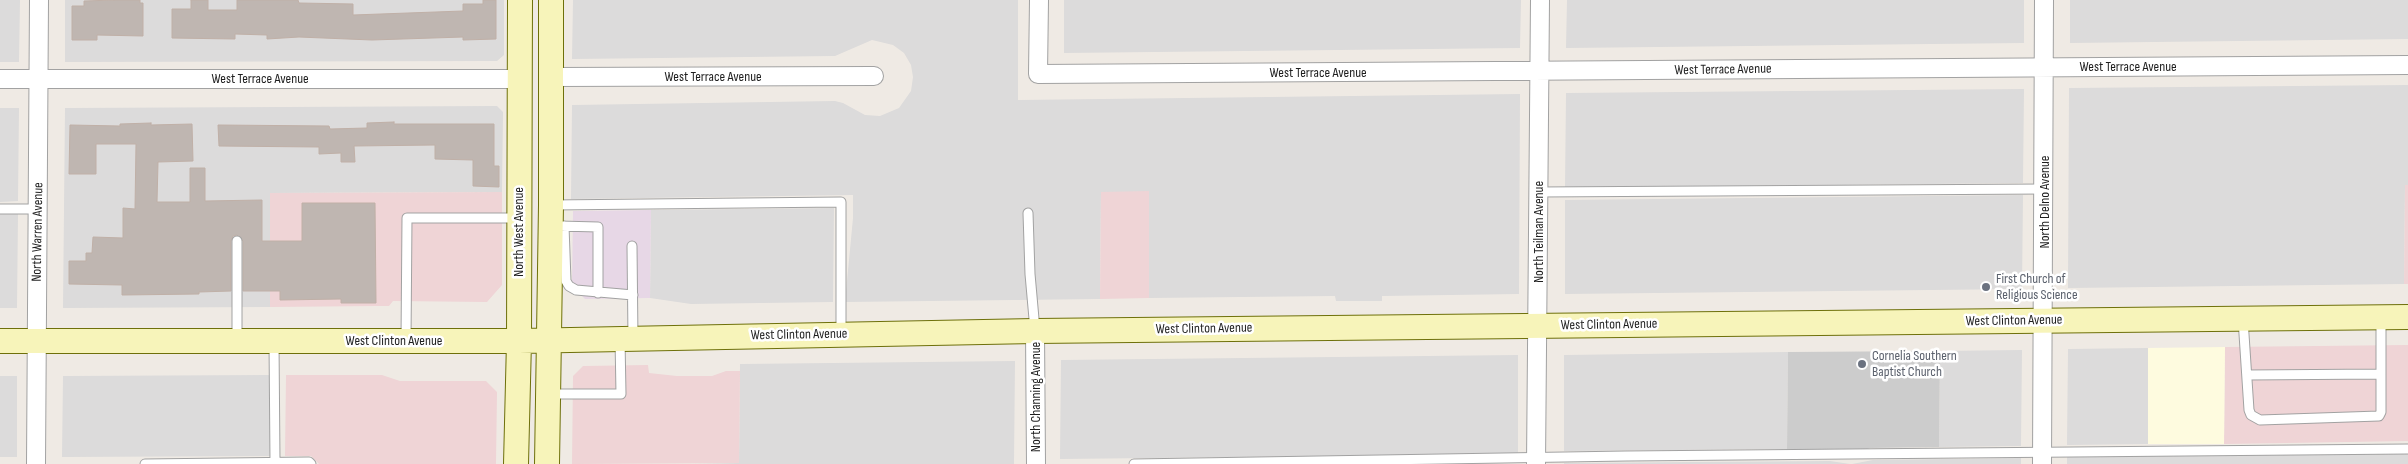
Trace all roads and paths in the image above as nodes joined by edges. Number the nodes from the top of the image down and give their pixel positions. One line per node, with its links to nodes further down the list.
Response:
1 (39, 0): 12 (street, North Warren Avenue)
2 (520, 0): 14 (main road, North West Avenue)
3 (551, 0): 11 (main road)
4 (1039, 0): 9 (street, West Terrace Avenue)
5 (1540, 0): 9 (street, North Teilman Avenue)
6 (2044, 0): 8 (street, North Delno Avenue)
7 (2408, 65): 8 (street, West Terrace Avenue)
8 (2044, 68): 9 (street, West Terrace Avenue); 15 (street, North Delno Avenue)
9 (1540, 72): 16 (street, North Teilman Avenue)
10 (874, 76): 11 (street, West Terrace Avenue)
11 (552, 77): 21 (main road)
12 (40, 78): 13 (street, West Terrace Avenue); 14 (street, West Terrace Avenue); 18 (street, North Warren Avenue)
13 (0, 79)
14 (520, 79): 20 (main road, North West Avenue)
15 (2045, 190): 16 (lane); 29 (street, North Delno Avenue)
16 (1539, 192): 30 (street, North Teilman Avenue)
17 (0, 209): 18 (lane)
18 (38, 209): 35 (street, North Warren Avenue)
19 (1028, 213): 31 (lane)
20 (519, 218): 38 (lane); 39 (main road, North West Avenue)
21 (555, 219): 24 (lane); 24 (lane); 32 (lane); 40 (main road)
22 (237, 241): 36 (lane)
23 (632, 246): 25 (lane)
24 (598, 293): 25 (lane)
25 (633, 295): 33 (lane)
26 (2408, 317): 27 (main road, West Clinton Avenue)
27 (2382, 318): 28 (main road, West Clinton Avenue); 41 (lane)
28 (2243, 319): 29 (main road, West Clinton Avenue); 42 (lane)
29 (2044, 320): 30 (main road, West Clinton Avenue); 45 (street, North Delno Avenue)
30 (1538, 326): 31 (main road, West Clinton Avenue); 46 (street, North Teilman Avenue)
31 (1036, 331): 32 (main road, West Clinton Avenue); 53 (street, North Channing Avenue)
32 (841, 334): 33 (main road, West Clinton Avenue)
33 (626, 339): 40 (main road, West Clinton Avenue); 43 (lane)
34 (0, 341): 35 (main road, West Clinton Avenue)
35 (36, 341): 36 (main road, West Clinton Avenue); 48 (street, North Warren Avenue)
36 (237, 341): 37 (main road, West Clinton Avenue)
37 (274, 341): 38 (main road, West Clinton Avenue); 47 (lane)
38 (406, 341): 39 (main road, West Clinton Avenue)
39 (519, 341): 40 (main road, West Clinton Avenue); 51 (main road, North West Avenue)
40 (550, 341): 43 (main road)
41 (2381, 374): 42 (lane); 42 (lane)
42 (2247, 375)
43 (548, 394): 52 (main road)
44 (2408, 448): 45 (lane)
45 (2042, 458): 46 (lane)
46 (1536, 461): 54 (lane)
47 (275, 462): 49 (lane); 50 (lane)
48 (36, 464)
49 (145, 464)
50 (311, 464)
51 (516, 464)
52 (547, 464)
53 (1036, 464)
54 (1134, 464)

